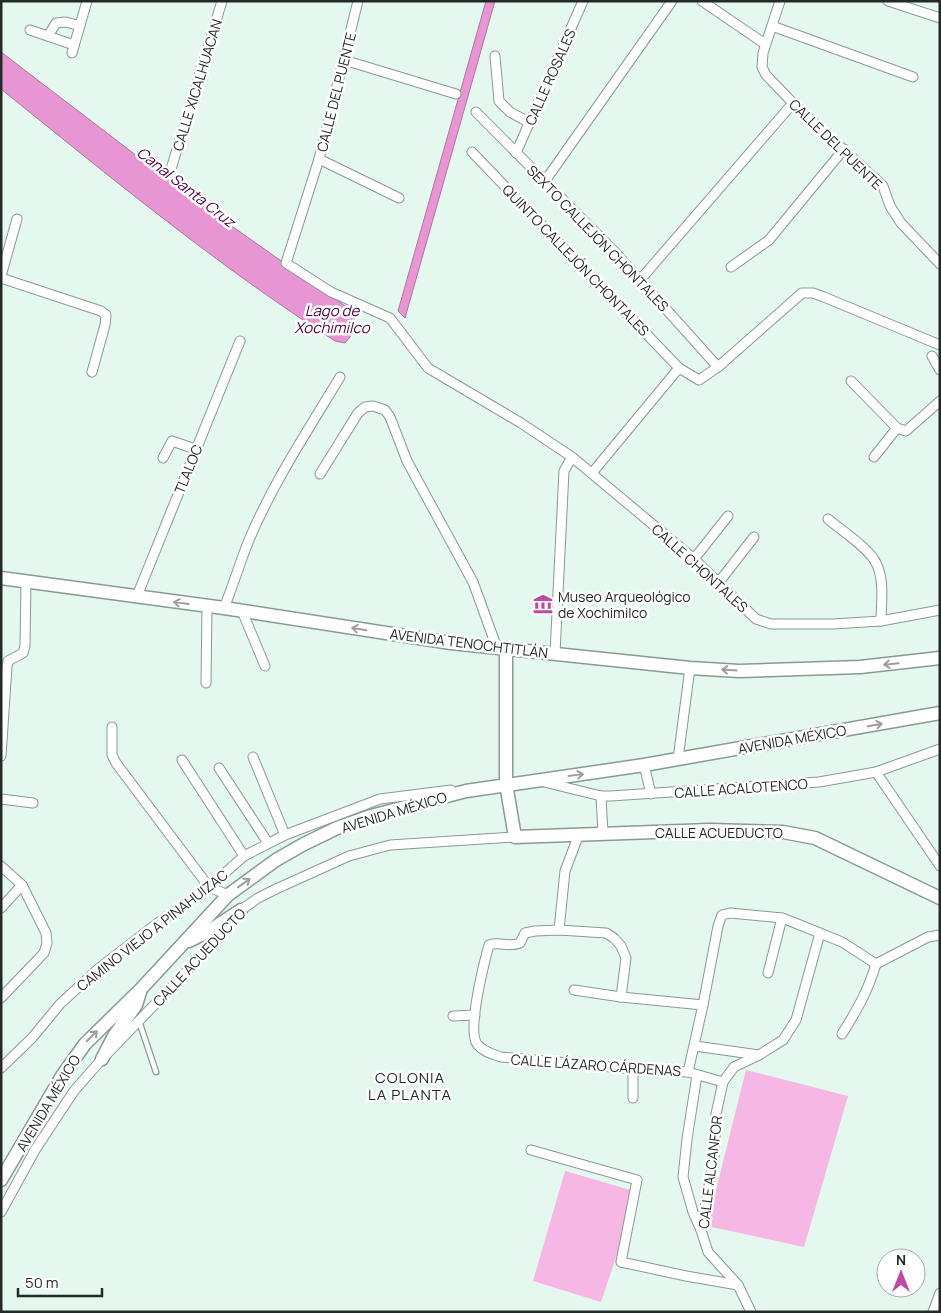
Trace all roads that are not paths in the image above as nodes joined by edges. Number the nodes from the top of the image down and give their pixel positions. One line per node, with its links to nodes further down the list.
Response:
1 (87, 1): 10 (street)
2 (222, 1): 26 (street, CALLE XICALHUACAN)
3 (358, 1): 16 (street, CALLE DEL PUENTE)
4 (583, 1): 21 (street, CALLE ROSALES)
5 (672, 1): 27 (street)
6 (702, 1): 14 (street)
7 (780, 1): 11 (street, CALLE DEL PUENTE)
8 (888, 1): 9 (street)
9 (940, 18)
10 (80, 26): 13 (street); 13 (street)
11 (772, 26): 14 (street, CALLE DEL PUENTE); 17 (street)
12 (30, 30): 13 (street)
13 (48, 36)
14 (765, 44): 19 (street, CALLE DEL PUENTE)
15 (495, 56): 21 (street)
16 (344, 60): 18 (street); 25 (street, CALLE DEL PUENTE)
17 (913, 77)
18 (456, 94)
19 (793, 103): 22 (street, CALLE DEL PUENTE); 33 (street)
20 (476, 112): 24 (street, SEXTO CALLEJÓN CHONTALES)
21 (530, 123): 24 (street, CALLE ROSALES)
22 (844, 149): 30 (street, CALLE DEL PUENTE); 31 (street)
23 (472, 152): 38 (street, QUINTO CALLEJÓN CHONTALES)
24 (516, 153): 27 (street, SEXTO CALLEJÓN CHONTALES)
25 (319, 159): 28 (street); 44 (street, CALLE DEL PUENTE)
26 (171, 169)
27 (545, 181): 33 (street, SEXTO CALLEJÓN CHONTALES)
28 (400, 198)
29 (17, 219): 32 (street)
30 (940, 264)
31 (731, 267)
32 (1, 277): 40 (street)
33 (640, 280): 37 (street, SEXTO CALLEJÓN CHONTALES)
34 (240, 341): 46 (street, TLALOC)
35 (940, 345): 37 (street)
36 (932, 356): 39 (street)
37 (718, 367): 38 (street, QUINTO CALLEJÓN CHONTALES)
38 (679, 368): 50 (street)
39 (940, 370)
40 (92, 372)
41 (340, 377): 61 (street)
42 (851, 381): 45 (street)
43 (940, 401): 45 (street)
44 (520, 422): 47 (street, CALLE CHONTALES)
45 (896, 428): 48 (street)
46 (195, 449): 49 (street); 59 (street, TLALOC)
47 (572, 457): 50 (street, CALLE CHONTALES); 66 (street)
48 (874, 457)
49 (163, 458)
50 (592, 473): 55 (street, CALLE CHONTALES)
51 (320, 474): 65 (street)
52 (728, 516): 55 (street)
53 (828, 519): 64 (street)
54 (754, 537): 58 (street)
55 (694, 560): 58 (street, CALLE CHONTALES)
56 (1, 578): 57 (main road, AVENIDA TENOCHTITLÁN)
57 (26, 581): 59 (main road, AVENIDA TENOCHTITLÁN); 74 (street)
58 (719, 582): 64 (street, CALLE CHONTALES)
59 (137, 596): 60 (main road, AVENIDA TENOCHTITLÁN, one-way to 59)
60 (207, 606): 61 (main road, AVENIDA TENOCHTITLÁN); 70 (street)
61 (224, 608): 63 (main road, AVENIDA TENOCHTITLÁN)
62 (940, 610): 64 (street, CALLE CHONTALES)
63 (242, 611): 65 (main road, AVENIDA TENOCHTITLÁN, one-way to 63); 68 (street)
64 (881, 621)
65 (502, 648): 66 (main road, AVENIDA TENOCHTITLÁN); 82 (main road)
66 (555, 653): 69 (main road, AVENIDA TENOCHTITLÁN)
67 (940, 658): 69 (main road, AVENIDA TENOCHTITLÁN, one-way to 69)
68 (265, 666)
69 (690, 668): 76 (street)
70 (206, 683)
71 (940, 713): 76 (main road, AVENIDA MÉXICO, one-way to 71)
72 (112, 727): 97 (street)
73 (940, 749): 80 (street, CALLE ACALOTENCO)
74 (1, 756)
75 (253, 757): 90 (street)
76 (678, 759): 78 (main road, AVENIDA MÉXICO)
77 (182, 760): 93 (street)
78 (644, 765): 81 (main road, AVENIDA MÉXICO, one-way to 78); 84 (street)
79 (219, 768): 92 (street)
80 (876, 772): 84 (street, CALLE ACALOTENCO); 95 (street)
81 (539, 780): 82 (main road, AVENIDA MÉXICO); 85 (street, CALLE ACALOTENCO)
82 (506, 784): 83 (main road, AVENIDA MÉXICO); 91 (main road)
83 (466, 790): 90 (street, CAMINO VIEJO A PINAHUIZAC); 98 (main road, AVENIDA MÉXICO, one-way to 83)
84 (651, 794): 85 (street, CALLE ACALOTENCO)
85 (601, 796): 88 (street)
86 (1, 799): 87 (street)
87 (33, 803)
88 (602, 833): 89 (main road, CALLE ACUEDUCTO); 99 (main road, CALLE ACUEDUCTO)
89 (579, 834): 91 (main road, CALLE ACUEDUCTO); 103 (street)
90 (285, 835): 92 (street, CAMINO VIEJO A PINAHUIZAC)
91 (515, 837): 101 (street, CALLE ACUEDUCTO)
92 (268, 843): 93 (street, CAMINO VIEJO A PINAHUIZAC)
93 (244, 856): 97 (street, CAMINO VIEJO A PINAHUIZAC)
94 (1, 866): 96 (street)
95 (940, 866)
96 (22, 885): 100 (street); 112 (street)
97 (209, 887): 98 (street); 121 (street, CAMINO VIEJO A PINAHUIZAC)
98 (228, 895): 106 (main road, AVENIDA MÉXICO)
99 (940, 898)
100 (1, 908)
101 (241, 910): 106 (main road); 116 (street, CALLE ACUEDUCTO)
102 (782, 918): 104 (street, CALLE LÁZARO CÁRDENAS); 108 (street); 113 (street, CALLE LÁZARO CÁRDENAS)
103 (559, 930): 111 (street); 115 (street)
104 (820, 933): 107 (street, CALLE LÁZARO CÁRDENAS); 119 (street)
105 (940, 935): 107 (street)
106 (180, 945): 109 (main road, AVENIDA MÉXICO)
107 (876, 964): 117 (street)
108 (768, 973)
109 (141, 989): 120 (main road); 128 (main road, AVENIDA MÉXICO, one-way to 109)
110 (574, 990): 111 (street)
111 (621, 997): 113 (street)
112 (1, 998)
113 (703, 1005): 118 (street, CALLE LÁZARO CÁRDENAS)
114 (453, 1016): 115 (street)
115 (474, 1019): 122 (street, CALLE LÁZARO CÁRDENAS)
116 (140, 1020): 120 (street, CALLE ACUEDUCTO); 123 (lane)
117 (842, 1034)
118 (694, 1046): 119 (street); 124 (street, CALLE LÁZARO CÁRDENAS)
119 (758, 1055): 125 (street)
120 (102, 1059): 129 (street, CALLE ACUEDUCTO)
121 (1, 1068)
122 (633, 1069): 124 (street, CALLE LÁZARO CÁRDENAS); 126 (street)
123 (156, 1072)
124 (693, 1074): 125 (street); 130 (street)
125 (723, 1082): 130 (street, CALLE ALCANFOR)
126 (633, 1098)
127 (531, 1150): 131 (street)
128 (1, 1180)
129 (1, 1212)
130 (701, 1230): 131 (street, CALLE ALCANFOR)
131 (738, 1285): 133 (street, CALLE ALCANFOR)
132 (940, 1293): 134 (street)
133 (751, 1312)
134 (933, 1312)

